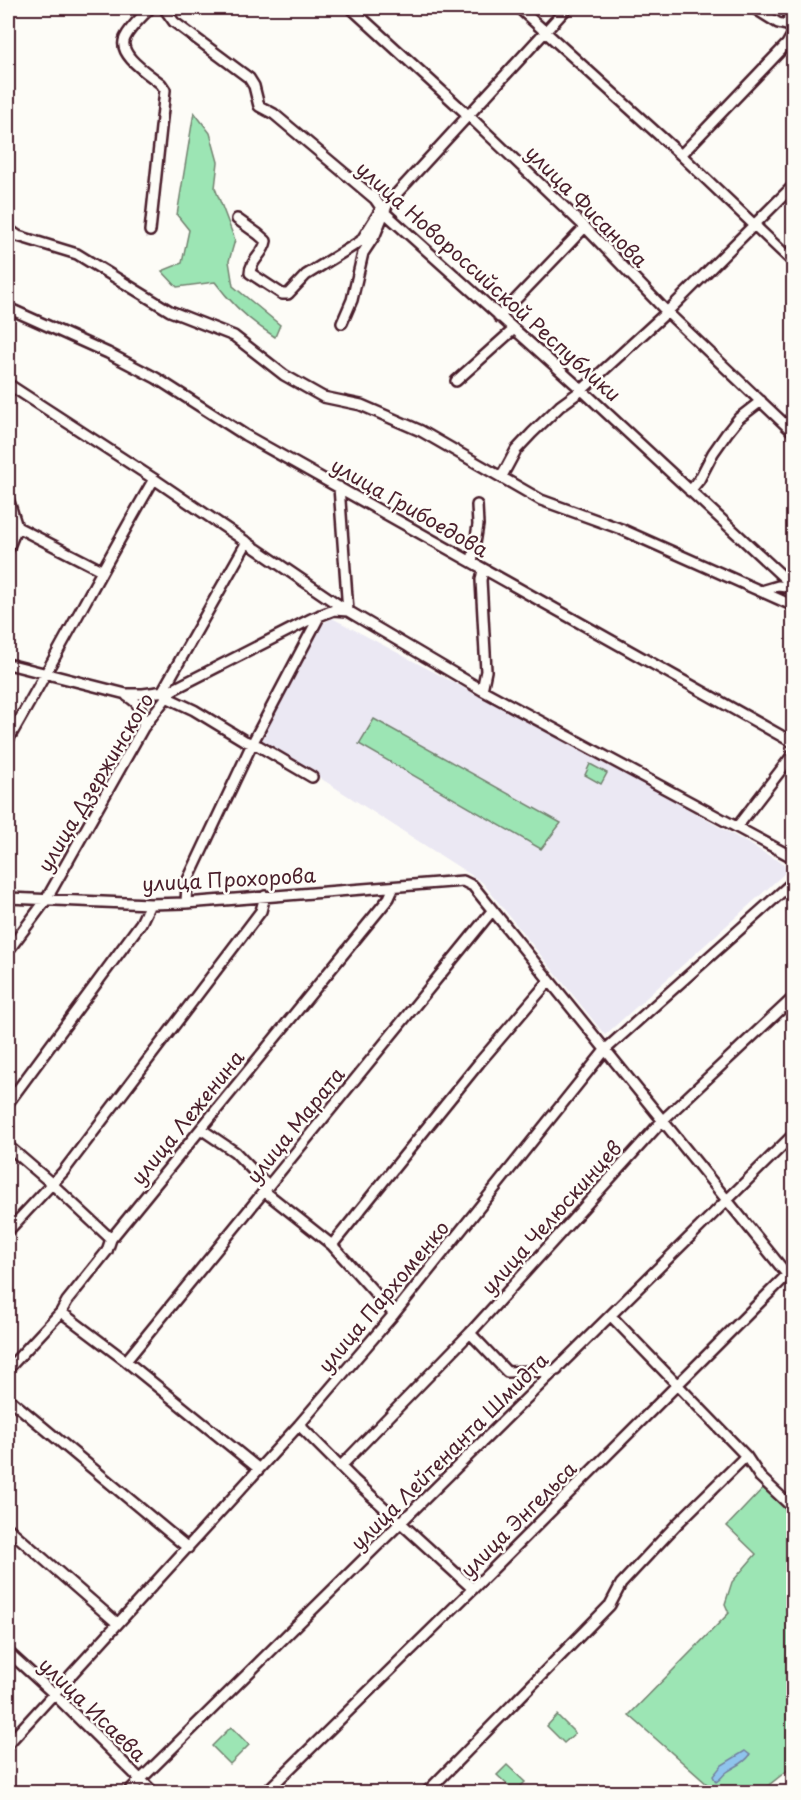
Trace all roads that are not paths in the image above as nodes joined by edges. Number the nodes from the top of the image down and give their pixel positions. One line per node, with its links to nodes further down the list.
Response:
1 (150, 8): 18 (street)
2 (164, 8): 13 (street, улица Новороссийской Республики)
3 (351, 8): 10 (street, улица Фисанова)
4 (519, 8): 9 (street)
5 (567, 8): 9 (street)
6 (754, 8): 8 (street)
7 (790, 8): 8 (street)
8 (792, 28): 11 (street)
9 (545, 32): 10 (street); 11 (street)
10 (469, 116): 13 (street); 16 (street, улица Фисанова)
11 (681, 155): 15 (street)
12 (794, 185): 15 (street)
13 (382, 210): 14 (street); 22 (street, улица Новороссийской Республики); 23 (street)
14 (237, 219)
15 (754, 225): 19 (street); 21 (street)
16 (585, 227): 21 (street, улица Фисанова); 22 (street)
17 (8, 229): 30 (street)
18 (150, 231)
19 (794, 262)
20 (8, 308): 32 (street, улица Грибоедова)
21 (667, 312): 27 (street); 28 (street, улица Фисанова)
22 (499, 317): 24 (street, улица Новороссийской Республики)
23 (342, 323)
24 (513, 330): 25 (street); 27 (street, улица Новороссийской Республики)
25 (456, 381)
26 (8, 384): 31 (street)
27 (582, 390): 30 (street); 33 (street, улица Новороссийской Республики)
28 (760, 401): 29 (street, улица Фисанова); 33 (street)
29 (794, 433)
30 (502, 476): 43 (street)
31 (154, 479): 37 (street); 40 (street)
32 (339, 487): 39 (street, улица Грибоедова); 44 (street)
33 (690, 491): 42 (street, улица Новороссийской Республики)
34 (8, 498): 36 (street)
35 (477, 505): 39 (street)
36 (17, 527): 38 (street); 40 (street)
37 (247, 542): 45 (street); 52 (street, улица Дзержинского)
38 (8, 549)
39 (472, 562): 41 (street, улица Грибоедова)
40 (101, 570): 50 (street)
41 (483, 570): 51 (street); 56 (street, улица Грибоедова)
42 (794, 587): 43 (street)
43 (761, 591): 46 (street)
44 (346, 592): 45 (street); 47 (street)
45 (329, 599): 47 (street)
46 (794, 606)
47 (346, 611): 48 (street); 51 (street)
48 (320, 615): 52 (street); 57 (street)
49 (8, 664): 50 (street)
50 (46, 675): 53 (street); 55 (street)
51 (482, 690): 60 (street)
52 (166, 693): 53 (street); 54 (street, улица Дзержинского); 57 (street)
53 (126, 694): 54 (street)
54 (143, 728): 62 (street, улица Дзержинского)
55 (8, 740)
56 (794, 743)
57 (252, 744): 59 (street); 69 (street)
58 (794, 753): 60 (street)
59 (312, 777)
60 (737, 827): 61 (street)
61 (794, 858)
62 (60, 874): 67 (street, улица Дзержинского); 68 (street)
63 (794, 881): 75 (street, улица Пархоменко)
64 (394, 887): 65 (street, улица Прохорова); 71 (street, улица Прохорова); 78 (street, улица Леженина)
65 (265, 896): 69 (street, улица Прохорова); 81 (street)
66 (8, 898): 67 (street, улица Прохорова)
67 (46, 900): 68 (street, улица Прохорова); 72 (street, улица Дзержинского)
68 (76, 901): 70 (street, улица Прохорова)
69 (186, 903): 70 (street, улица Прохорова)
70 (150, 904): 76 (street)
71 (492, 911): 73 (street); 82 (street, улица Марата)
72 (8, 951)
73 (549, 981): 75 (street); 86 (street)
74 (794, 997): 77 (street, улица Челюскинцев)
75 (606, 1049): 77 (street); 89 (street, улица Пархоменко)
76 (8, 1103)
77 (663, 1120): 83 (street); 91 (street, улица Челюскинцев)
78 (201, 1129): 82 (street); 85 (street, улица Леженина)
79 (794, 1134): 83 (street, улица Лейтенанта Шмидта)
80 (8, 1146): 81 (street)
81 (51, 1183): 84 (street); 85 (street)
82 (266, 1188): 86 (street); 92 (street, улица Марата)
83 (728, 1200): 87 (street); 90 (street, улица Лейтенанта Шмидта)
84 (8, 1231)
85 (111, 1239): 88 (street, улица Леженина)
86 (332, 1245): 89 (street)
87 (791, 1276): 95 (street, улица Энгельса)
88 (61, 1312): 92 (street); 93 (street, улица Леженина)
89 (394, 1314): 97 (street, улица Пархоменко)
90 (611, 1316): 94 (street, улица Лейтенанта Шмидта); 95 (street)
91 (470, 1333): 94 (street); 99 (street, улица Челюскинцев)
92 (126, 1362): 100 (street)
93 (8, 1369)
94 (557, 1370): 102 (street, улица Лейтенанта Шмидта)
95 (678, 1385): 98 (street); 105 (street, улица Энгельса)
96 (8, 1398): 104 (street)
97 (298, 1425): 99 (street); 100 (street, улица Пархоменко)
98 (746, 1456): 101 (street); 114 (street)
99 (340, 1467): 102 (street)
100 (259, 1469): 104 (street, улица Пархоменко)
101 (794, 1509)
102 (402, 1523): 105 (street); 110 (street, улица Лейтенанта Шмидта)
103 (8, 1528): 106 (street)
104 (188, 1548): 106 (street, улица Пархоменко)
105 (473, 1589): 113 (street, улица Энгельса)
106 (117, 1623): 108 (street, улица Пархоменко)
107 (8, 1652): 108 (street, улица Исаева)
108 (54, 1694): 109 (street, улица Пархоменко); 110 (street, улица Исаева)
109 (8, 1744)
110 (141, 1780): 111 (street, улица Лейтенанта Шмидта); 112 (street, улица Исаева)
111 (128, 1792)
112 (153, 1792)
113 (266, 1792)
114 (427, 1792)

